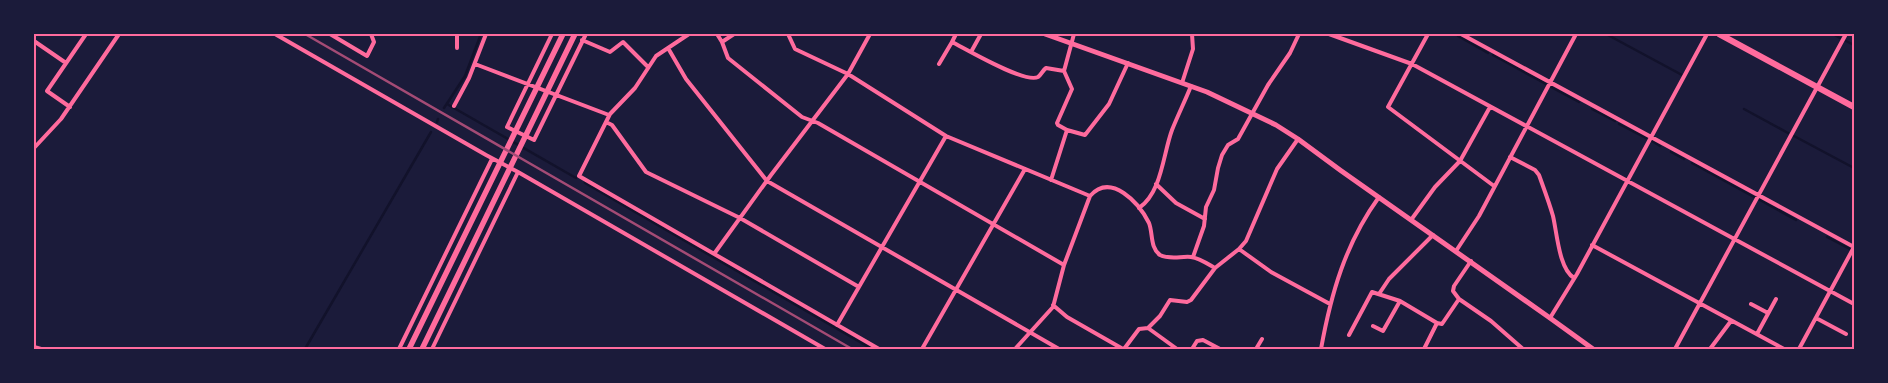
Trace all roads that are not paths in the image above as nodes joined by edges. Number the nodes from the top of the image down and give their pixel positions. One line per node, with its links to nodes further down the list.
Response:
1 (86, 34): 38 (street)
2 (119, 34): 53 (street)
3 (275, 34): 67 (street)
4 (330, 34): 5 (street)
5 (371, 34)
6 (457, 34): 35 (street)
7 (486, 34): 40 (street)
8 (552, 34): 48 (street)
9 (562, 34): 126 (main road)
10 (586, 34): 30 (street)
11 (689, 34): 36 (street)
12 (717, 34): 32 (street)
13 (734, 34): 32 (street)
14 (788, 34): 45 (street)
15 (869, 34): 45 (street)
16 (956, 34): 33 (street)
17 (981, 34): 37 (street)
18 (1046, 34): 34 (main road)
19 (1074, 34): 34 (street)
20 (1192, 34): 47 (street)
21 (1299, 34): 56 (street)
22 (1329, 34): 42 (street)
23 (1428, 34): 42 (street)
24 (1461, 34): 46 (street)
25 (1576, 34): 46 (street)
26 (1707, 34): 63 (street)
27 (1719, 34): 50 (highway)
28 (1846, 34): 50 (street)
29 (574, 37): 127 (main road)
30 (582, 40): 43 (street); 51 (street)
31 (34, 41): 38 (street)
32 (722, 42): 58 (street)
33 (952, 42): 37 (street); 41 (street)
34 (1070, 43): 39 (main road); 44 (street)
35 (457, 48)
36 (668, 48): 43 (street); 72 (street)
37 (971, 52): 44 (street)
38 (66, 63): 53 (street)
39 (1128, 63): 47 (main road); 61 (street)
40 (474, 64): 48 (street); 52 (street)
41 (939, 64)
42 (1412, 64): 54 (street); 68 (street)
43 (648, 67): 57 (street)
44 (1064, 71): 61 (street)
45 (848, 74): 58 (street); 62 (street)
46 (1550, 82): 60 (street); 63 (street)
47 (1182, 83): 49 (main road)
48 (528, 84): 51 (street); 51 (street)
49 (1191, 86): 56 (main road); 75 (street)
50 (1817, 87): 55 (highway); 77 (street)
51 (556, 94): 57 (street)
52 (454, 106)
53 (70, 107): 65 (street)
54 (1490, 107): 60 (street); 68 (street)
55 (1854, 107)
56 (1253, 113): 64 (main road); 82 (street)
57 (609, 115): 59 (street)
58 (813, 121): 72 (street); 74 (street)
59 (606, 122): 81 (street); 92 (street)
60 (1526, 126): 66 (street); 73 (street)
61 (1067, 130): 71 (street)
62 (946, 136): 69 (street); 74 (street)
63 (1651, 137): 73 (street); 77 (street)
64 (1298, 139): 79 (main road); 90 (street)
65 (34, 148)
66 (1510, 157): 76 (street); 97 (street)
67 (492, 159): 70 (street); 125 (street)
68 (1460, 161): 76 (street); 83 (street)
69 (1025, 169): 71 (street); 84 (street)
70 (518, 172): 128 (street); 129 (street)
71 (1051, 180): 78 (street)
72 (767, 181): 81 (street); 88 (street)
73 (1627, 181): 86 (street); 87 (street)
74 (920, 182): 84 (street); 88 (street)
75 (1156, 184): 80 (street); 82 (street)
76 (1494, 186): 91 (street)
77 (1759, 195): 86 (street); 89 (street)
78 (1090, 196): 80 (street); 95 (street)
79 (1379, 197): 83 (main road); 105 (street)
80 (1139, 208): 93 (street)
81 (740, 218): 92 (street); 98 (street)
82 (1205, 219): 93 (street)
83 (1411, 220): 85 (main road)
84 (994, 225): 95 (street); 99 (street)
85 (1432, 235): 91 (main road); 101 (street)
86 (1735, 240): 100 (street); 106 (street)
87 (1592, 245): 97 (street); 106 (street)
88 (882, 247): 98 (street); 99 (street)
89 (1854, 247): 100 (street)
90 (1239, 249): 96 (street); 105 (street)
91 (1456, 251): 94 (main road)
92 (714, 254): 115 (street)
93 (1193, 257): 96 (street)
94 (1470, 261): 102 (street); 111 (main road)
95 (1064, 265): 109 (street)
96 (1215, 268): 117 (street)
97 (1574, 278): 111 (street)
98 (859, 287): 115 (street)
99 (956, 290): 118 (street); 131 (street)
100 (1830, 292): 108 (street); 112 (street)
101 (1379, 294): 104 (street); 121 (street)
102 (1459, 299): 114 (street); 141 (street)
103 (1776, 299): 110 (street)
104 (1400, 301): 114 (street); 116 (street)
105 (1330, 304): 139 (street)
106 (1700, 304): 113 (street); 143 (street)
107 (1751, 304): 110 (street)
108 (1854, 304)
109 (1053, 305): 118 (street); 134 (street)
110 (1768, 313): 119 (street)
111 (1550, 318): 142 (main road)
112 (1816, 318): 120 (street); 146 (street)
113 (1731, 320): 119 (street); 144 (street)
114 (1437, 323): 140 (street)
115 (837, 325): 130 (street)
116 (1373, 326)
117 (1148, 328): 134 (street); 135 (street)
118 (1030, 333): 132 (street); 133 (street)
119 (1757, 334): 145 (street)
120 (1846, 334)
121 (1350, 335)
122 (1262, 339): 138 (street)
123 (34, 347): 124 (street)
124 (41, 349)
125 (399, 349)
126 (409, 349)
127 (422, 349)
128 (432, 349)
129 (825, 349)
130 (879, 349)
131 (922, 349)
132 (1015, 349)
133 (1059, 349)
134 (1123, 349)
135 (1177, 349)
136 (1192, 349): 137 (street)
137 (1220, 349)
138 (1256, 349)
139 (1321, 349)
140 (1424, 349)
141 (1521, 349)
142 (1593, 349)
143 (1675, 349)
144 (1710, 349)
145 (1784, 349)
146 (1799, 349)

